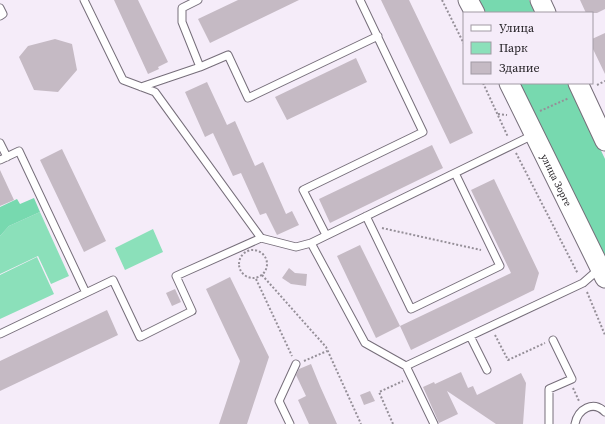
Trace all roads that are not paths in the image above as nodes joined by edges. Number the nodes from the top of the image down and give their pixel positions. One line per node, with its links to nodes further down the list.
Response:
1 (84, 0): 13 (lane)
2 (198, 0): 11 (lane)
3 (360, 0): 10 (lane)
4 (468, 0): 7 (main road)
5 (540, 0): 8 (main road)
6 (0, 8): 9 (lane)
7 (474, 12)
8 (546, 12)
9 (0, 16)
10 (378, 36): 11 (lane); 21 (lane)
11 (200, 68): 13 (lane)
12 (509, 84): 15 (main road, улица Зорге)
13 (141, 87): 22 (lane)
14 (576, 89): 16 (main road)
15 (533, 134): 19 (lane); 24 (main road, улица Зорге)
16 (605, 141)
17 (0, 143): 18 (lane)
18 (3, 159): 25 (lane)
19 (455, 173): 20 (lane); 20 (lane)
20 (366, 216): 21 (lane)
21 (326, 235): 23 (lane)
22 (261, 238): 23 (lane); 25 (lane)
23 (311, 243): 30 (lane)
24 (603, 273): 27 (lane)
25 (86, 293): 26 (lane)
26 (0, 334)
27 (470, 336): 30 (lane); 31 (lane)
28 (553, 340): 35 (lane)
29 (296, 364): 33 (lane)
30 (406, 366): 34 (lane)
31 (487, 370)
32 (605, 412): 36 (lane)
33 (290, 424)
34 (434, 424)
35 (549, 424)
36 (575, 424)

